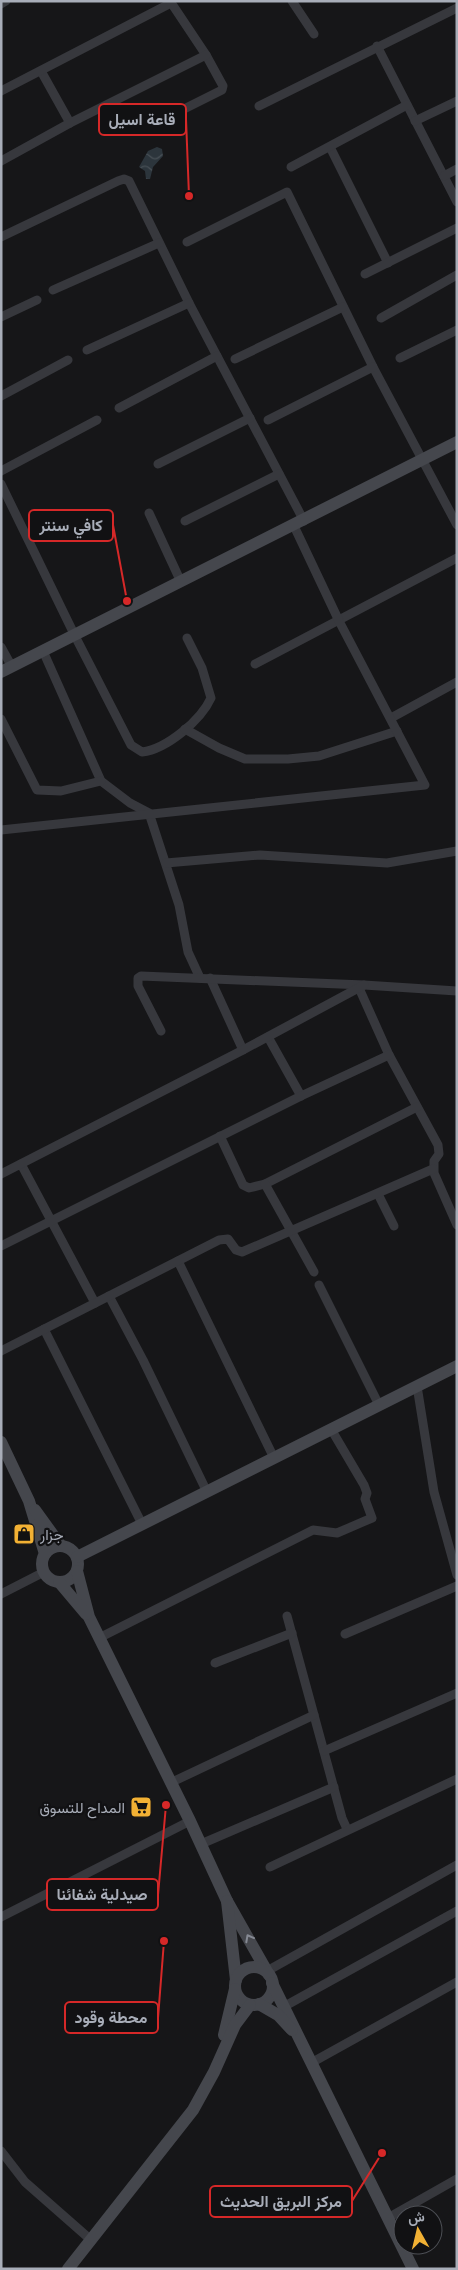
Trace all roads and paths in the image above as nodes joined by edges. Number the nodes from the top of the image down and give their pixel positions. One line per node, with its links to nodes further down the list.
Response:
1 (6, 1): 4 (street)
2 (292, 1): 6 (street)
3 (170, 2): 8 (street); 9 (street)
4 (1, 4)
5 (457, 8): 7 (street)
6 (314, 34)
7 (377, 46): 12 (street); 13 (street)
8 (206, 55): 15 (street); 16 (street)
9 (41, 71): 10 (street); 15 (street)
10 (1, 91)
11 (457, 101): 14 (street)
12 (407, 105): 14 (street); 17 (street)
13 (259, 106)
14 (415, 121): 21 (street)
15 (70, 123): 18 (street)
16 (148, 127)
17 (330, 147): 19 (street); 27 (street)
18 (1, 161)
19 (291, 167)
20 (457, 169): 21 (street)
21 (444, 176): 22 (street)
22 (457, 202)
23 (457, 228): 27 (street)
24 (1, 237): 26 (street)
25 (187, 242): 33 (street)
26 (159, 243): 30 (street); 32 (street)
27 (388, 263): 28 (street)
28 (365, 274)
29 (457, 275): 35 (street)
30 (54, 290)
31 (37, 300): 34 (street)
32 (189, 303): 37 (street); 38 (street)
33 (343, 307): 40 (street); 42 (street)
34 (1, 317)
35 (381, 318)
36 (457, 330): 39 (street)
37 (87, 350)
38 (217, 356): 44 (street); 45 (street)
39 (400, 358)
40 (235, 359)
41 (68, 360): 43 (street)
42 (373, 367): 47 (street); 49 (street)
43 (1, 396)
44 (119, 408)
45 (250, 418): 50 (street); 52 (street)
46 (97, 420): 51 (street)
47 (268, 420)
48 (457, 442): 49 (street)
49 (422, 461): 57 (street); 58 (street)
50 (158, 464)
51 (1, 471)
52 (279, 474): 56 (street); 57 (street)
53 (1, 484): 54 (street)
54 (4, 495): 62 (street)
55 (149, 513): 60 (street)
56 (185, 522)
57 (299, 523): 60 (street); 61 (street)
58 (457, 525)
59 (457, 558): 61 (street)
60 (182, 582): 62 (street)
61 (339, 621): 66 (street); 69 (street)
62 (75, 636): 65 (street); 71 (street)
63 (187, 638): 71 (street)
64 (1, 647): 67 (street)
65 (44, 652): 67 (street); 73 (street)
66 (255, 664)
67 (6, 670)
68 (457, 682): 69 (street)
69 (391, 718): 72 (street)
70 (1, 719): 73 (street)
71 (186, 729): 72 (street)
72 (397, 731): 74 (street)
73 (101, 781): 74 (street)
74 (149, 813): 75 (street); 77 (street)
75 (1, 830)
76 (457, 851): 77 (street)
77 (166, 863): 78 (street)
78 (200, 978): 79 (street); 82 (street)
79 (210, 978): 80 (street); 84 (street)
80 (361, 986): 81 (street); 83 (street); 85 (street)
81 (457, 992)
82 (161, 1032)
83 (268, 1037): 84 (street); 86 (street)
84 (243, 1050): 89 (street)
85 (389, 1056): 86 (street); 87 (street)
86 (301, 1096): 88 (street)
87 (417, 1107): 90 (street); 92 (street)
88 (220, 1136): 92 (street); 95 (street)
89 (21, 1164): 91 (street); 95 (street)
90 (433, 1168): 93 (street); 94 (street)
91 (1, 1174)
92 (265, 1184): 98 (street)
93 (378, 1194): 97 (street); 98 (street)
94 (454, 1212): 96 (street)
95 (51, 1221): 99 (street); 104 (street)
96 (457, 1225)
97 (394, 1226)
98 (293, 1231): 100 (street); 101 (street)
99 (1, 1246)
100 (178, 1261): 103 (street); 112 (street)
101 (314, 1272)
102 (319, 1285): 109 (street)
103 (109, 1296): 104 (street); 113 (street)
104 (95, 1303): 105 (street)
105 (44, 1329): 106 (street); 115 (street)
106 (1, 1351)
107 (457, 1366): 108 (street)
108 (417, 1386): 109 (street); 121 (street)
109 (379, 1405): 110 (street)
110 (332, 1429): 112 (street); 129 (street)
111 (1, 1442): 114 (street)
112 (274, 1458): 113 (street)
113 (207, 1492): 115 (street)
114 (29, 1502): 116 (street); 117 (street)
115 (142, 1524): 118 (street)
116 (61, 1546): 117 (street); 118 (street)
117 (45, 1554): 120 (street)
118 (77, 1557): 119 (street)
119 (77, 1571): 122 (street); 126 (street)
120 (44, 1572): 122 (street); 124 (street)
121 (457, 1575)
122 (59, 1582): 126 (street)
123 (457, 1586): 128 (street)
124 (1, 1594)
125 (287, 1616): 127 (street)
126 (89, 1618): 129 (street)
127 (292, 1633): 130 (street); 132 (street)
128 (345, 1634)
129 (99, 1638): 135 (street)
130 (215, 1663)
131 (457, 1693): 133 (street)
132 (314, 1715): 133 (street); 135 (street)
133 (324, 1752): 136 (street)
134 (457, 1779): 138 (street)
135 (170, 1783): 137 (street)
136 (334, 1787): 138 (street); 139 (street)
137 (190, 1821): 139 (street); 144 (street)
138 (347, 1829): 141 (street)
139 (201, 1844): 142 (street)
140 (457, 1865): 145 (street)
141 (270, 1867)
142 (227, 1901): 145 (street, one-way to 142); 147 (street)
143 (457, 1911): 149 (street)
144 (1, 1917)
145 (270, 1977): 147 (street); 148 (street); 149 (street)
146 (457, 1982): 152 (street)
147 (236, 1985): 148 (street); 151 (street)
148 (254, 2004): 150 (street); 151 (street)
149 (285, 2006): 150 (street)
150 (302, 2044): 152 (street)
151 (220, 2054): 156 (street)
152 (311, 2063): 155 (street)
153 (1, 2151): 156 (street)
154 (457, 2180): 155 (street)
155 (388, 2218): 158 (street)
156 (91, 2240): 157 (street)
157 (68, 2269)
158 (413, 2269)

